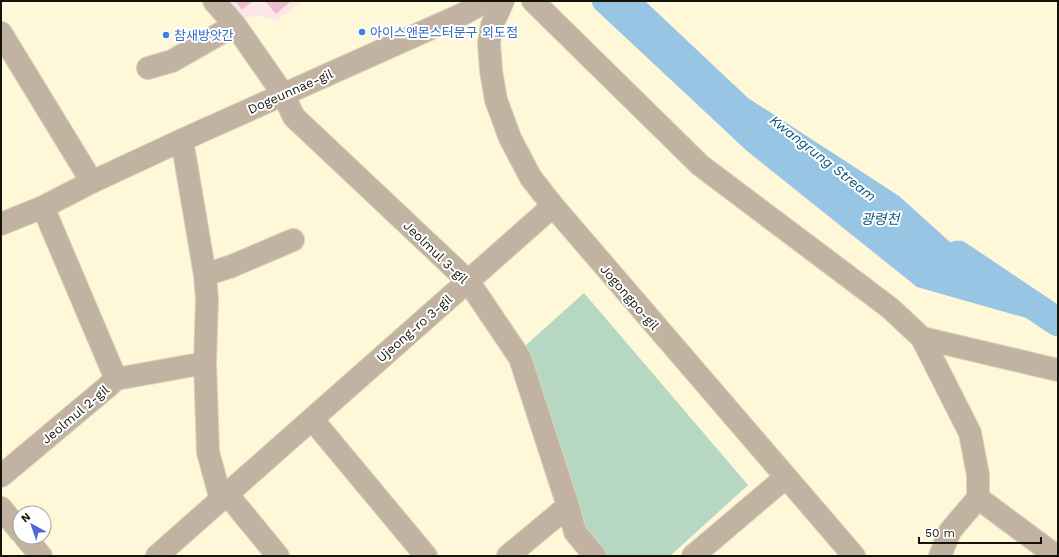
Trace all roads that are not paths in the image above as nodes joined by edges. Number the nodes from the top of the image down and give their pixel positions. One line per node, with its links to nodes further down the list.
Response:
1 (214, 1): 5 (street, Jeolmul 3-gil)
2 (488, 1): 8 (street, Dogeunnae-gil)
3 (503, 1): 11 (street, Jogongpo-gil)
4 (533, 1): 17 (street)
5 (235, 25): 7 (street); 8 (street, Jeolmul 3-gil)
6 (1, 32): 10 (street)
7 (148, 68)
8 (283, 94): 9 (street, Dogeunnae-gil); 16 (street, Jeolmul 3-gil)
9 (182, 140): 10 (street, Dogeunnae-gil); 15 (street)
10 (92, 182): 12 (street, Dogeunnae-gil)
11 (553, 206): 16 (street, Ujeong-ro 3-gil); 23 (street, Jogongpo-gil)
12 (43, 207): 13 (street, Dogeunnae-gil); 20 (street)
13 (1, 224)
14 (293, 240): 15 (street)
15 (205, 275): 18 (street)
16 (468, 281): 21 (street, Ujeong-ro 3-gil); 26 (street, Jeolmul 3-gil)
17 (922, 338): 19 (street); 25 (street)
18 (205, 363): 20 (street, Jeolmul 2-gil); 24 (street)
19 (1058, 370)
20 (116, 380): 22 (street, Jeolmul 2-gil)
21 (312, 418): 24 (street, Ujeong-ro 3-gil); 33 (street)
22 (1, 476)
23 (786, 477): 36 (street); 37 (street, Jogongpo-gil)
24 (224, 497): 31 (street, Ujeong-ro 3-gil); 32 (street)
25 (978, 498): 38 (street); 39 (street)
26 (568, 506): 34 (street); 35 (street, Jeolmul 3-gil)
27 (1, 508): 28 (street)
28 (12, 521)
29 (32, 545): 30 (street)
30 (41, 556)
31 (157, 556)
32 (278, 556)
33 (426, 556)
34 (508, 556)
35 (595, 556)
36 (693, 556)
37 (854, 556)
38 (940, 556)
39 (1056, 556)

